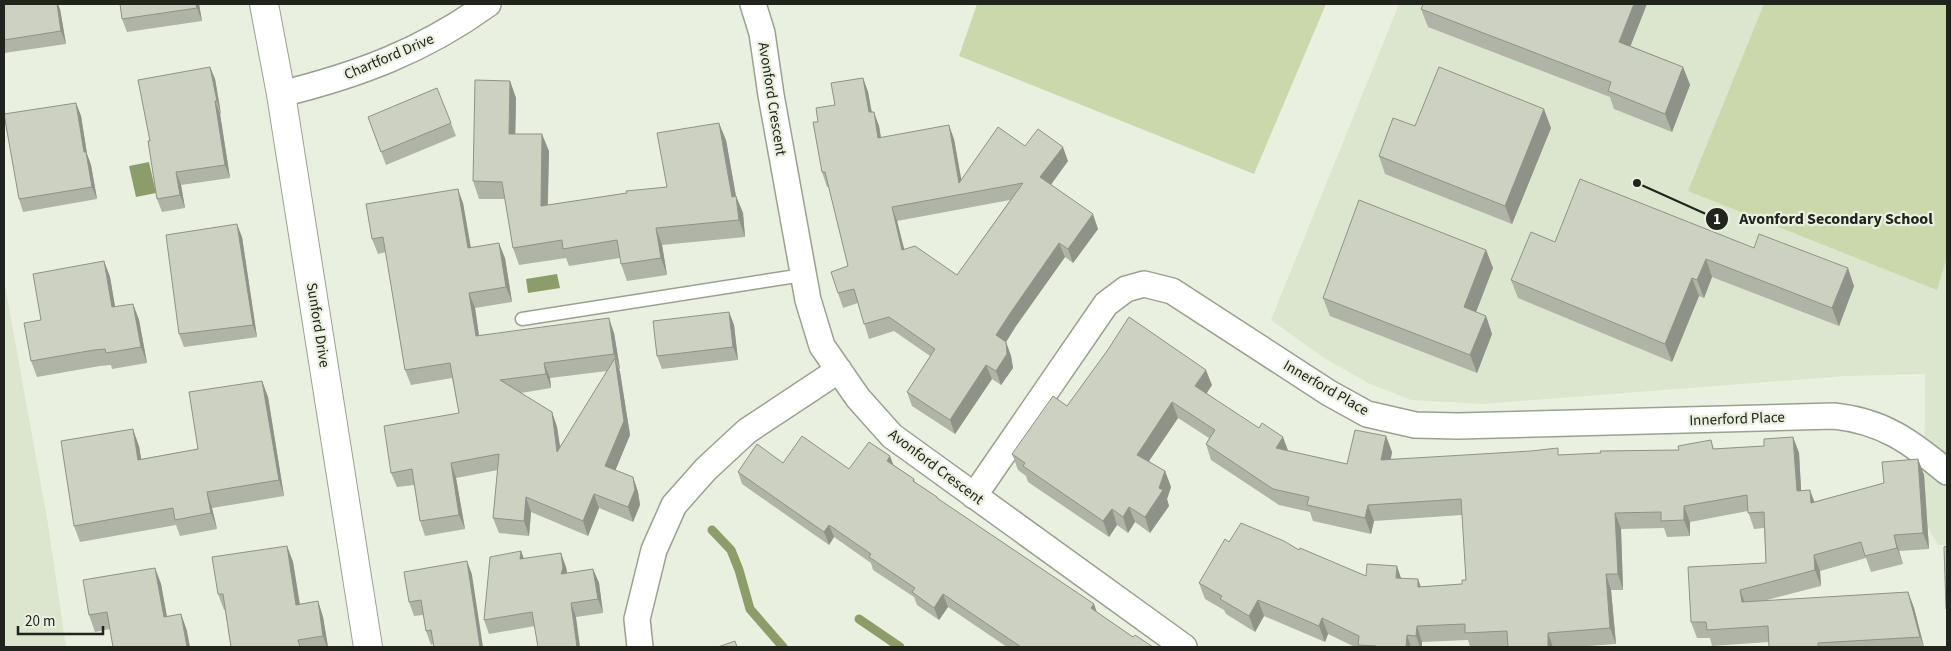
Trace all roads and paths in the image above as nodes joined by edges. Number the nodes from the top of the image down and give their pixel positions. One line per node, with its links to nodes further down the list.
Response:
1 (264, 4): 4 (street, Sunford Drive)
2 (488, 4): 4 (street, Chartford Drive)
3 (753, 4): 5 (street, Avonford Crescent)
4 (281, 94): 10 (street, Sunford Drive)
5 (803, 275): 6 (lane); 7 (street, Avonford Crescent)
6 (522, 319)
7 (839, 370): 9 (street, Avonford Crescent); 11 (street)
8 (1947, 472): 9 (street, Innerford Place)
9 (974, 496): 12 (street, Avonford Crescent)
10 (368, 647)
11 (640, 647)
12 (1184, 647)

